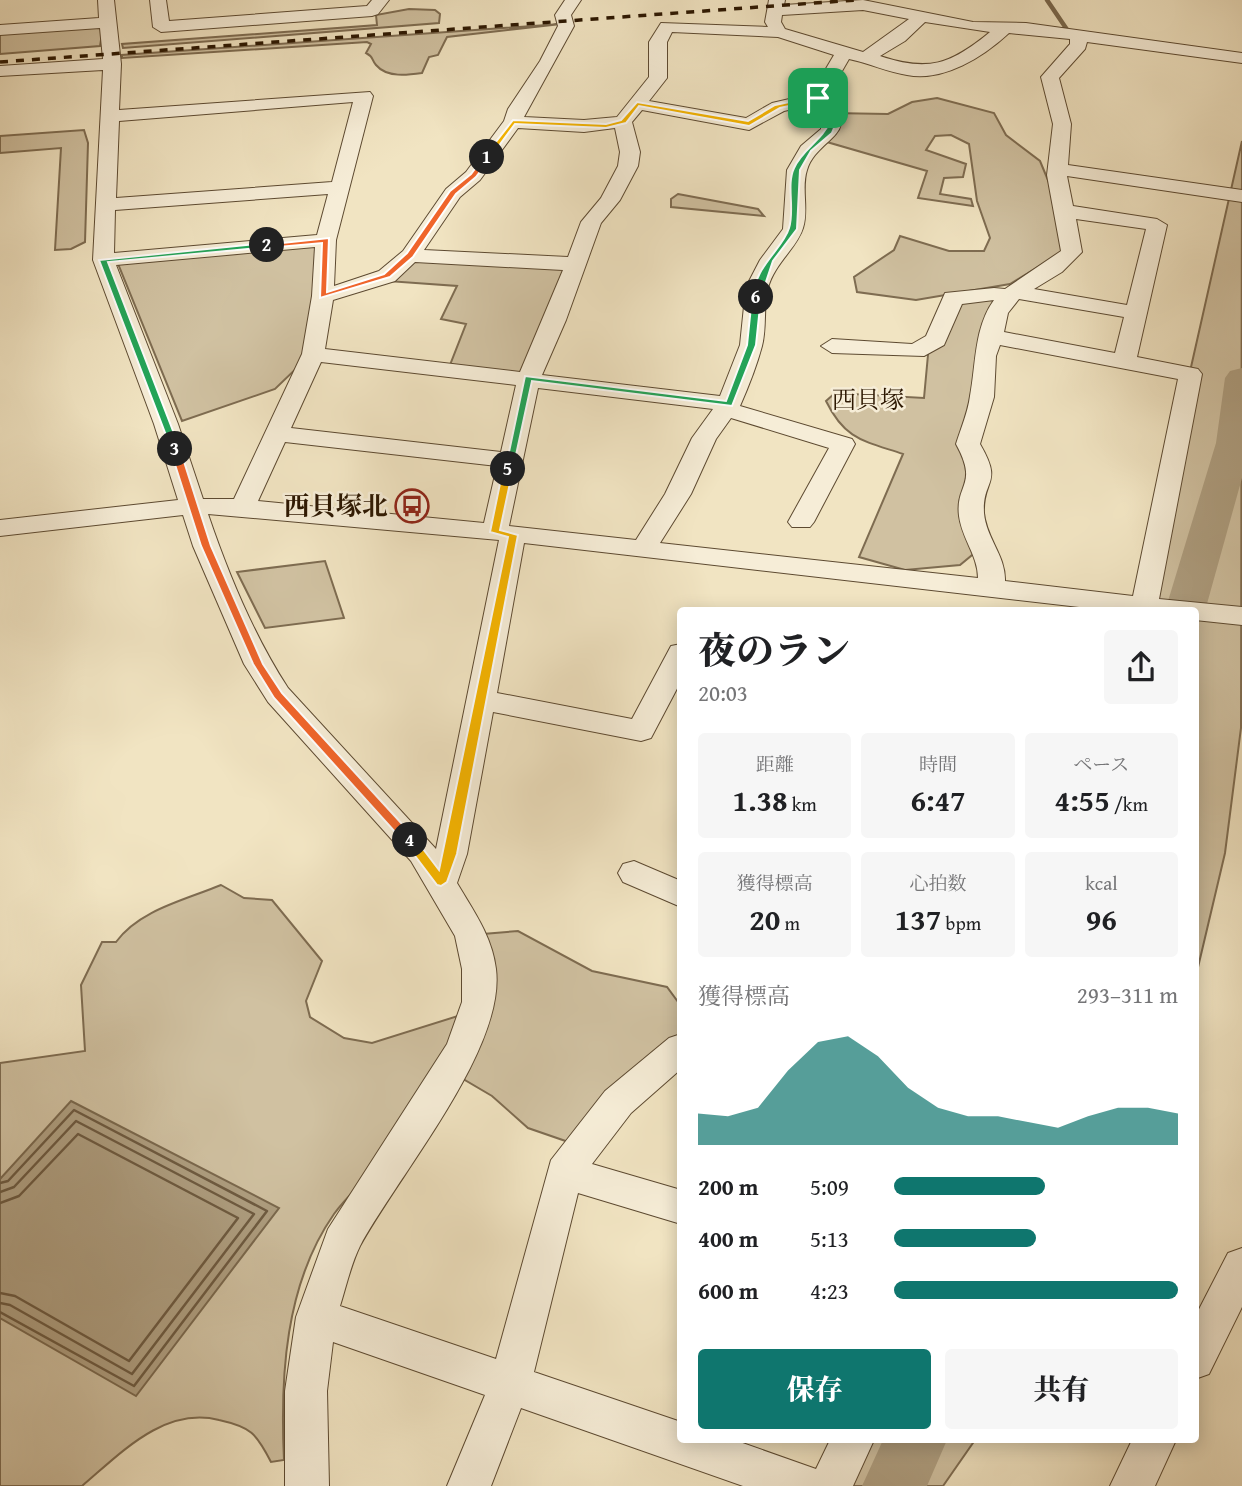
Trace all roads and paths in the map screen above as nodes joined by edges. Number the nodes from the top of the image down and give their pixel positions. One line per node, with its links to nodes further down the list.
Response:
1 (126, 0): 5 (street)
2 (158, 0): 3 (street)
3 (381, 0)
4 (573, 0): 21 (street)
5 (107, 1): 8 (street)
6 (775, 6): 7 (street); 11 (street)
7 (920, 18): 9 (street); 14 (street)
8 (110, 22): 10 (street); 16 (street)
9 (1003, 29): 12 (street); 14 (street)
10 (0, 30)
11 (779, 32): 13 (street); 19 (street)
12 (1078, 36): 15 (street); 23 (street)
13 (844, 53): 14 (street); 18 (street)
14 (868, 56)
15 (1242, 58)
16 (112, 64): 17 (street); 20 (street)
17 (0, 71)
18 (818, 98): 19 (street); 40 (street)
19 (637, 104): 22 (street)
20 (109, 116): 24 (street); 26 (street)
21 (513, 122): 22 (street); 29 (street)
22 (624, 122): 31 (street)
23 (1058, 169): 25 (street); 27 (street)
24 (340, 187): 26 (street); 28 (street)
25 (1235, 195)
26 (106, 205): 30 (street)
27 (1065, 211): 32 (street); 34 (street)
28 (326, 240): 30 (street); 33 (street)
29 (410, 255): 31 (street); 33 (street)
30 (103, 260): 43 (street)
31 (574, 264): 39 (street)
32 (1013, 295): 34 (street); 35 (street); 36 (street)
33 (323, 296): 37 (street)
34 (1137, 313): 38 (street)
35 (992, 337): 38 (street); 49 (street)
36 (832, 346)
37 (313, 354): 39 (street); 41 (street)
38 (1125, 361): 52 (street)
39 (528, 378): 40 (street); 42 (street)
40 (727, 406): 45 (street); 48 (street)
41 (278, 434): 42 (street); 44 (street)
42 (510, 460): 47 (street)
43 (195, 506): 44 (street); 46 (street); 58 (street)
44 (243, 507): 47 (street)
45 (801, 522)
46 (0, 528)
47 (504, 533): 48 (street); 56 (street)
48 (643, 549): 49 (street)
49 (991, 587): 50 (street)
50 (1037, 602): 51 (street)
51 (1125, 607)
52 (1143, 607)
53 (1199, 612): 54 (street)
54 (1240, 616)
55 (677, 661): 56 (street)
56 (482, 699): 58 (street)
57 (635, 873): 59 (street)
58 (441, 882): 64 (street)
59 (677, 893)
60 (677, 1051): 61 (street)
61 (564, 1172): 62 (street); 66 (street)
62 (677, 1207)
63 (1242, 1266): 65 (street)
64 (316, 1317): 66 (street); 71 (street)
65 (1199, 1352)
66 (510, 1384): 67 (street); 72 (street)
67 (677, 1442)
68 (681, 1443): 73 (street)
69 (852, 1443): 74 (street)
70 (1154, 1443): 75 (street)
71 (307, 1486)
72 (469, 1486)
73 (805, 1486)
74 (830, 1486)
75 (1132, 1486)

